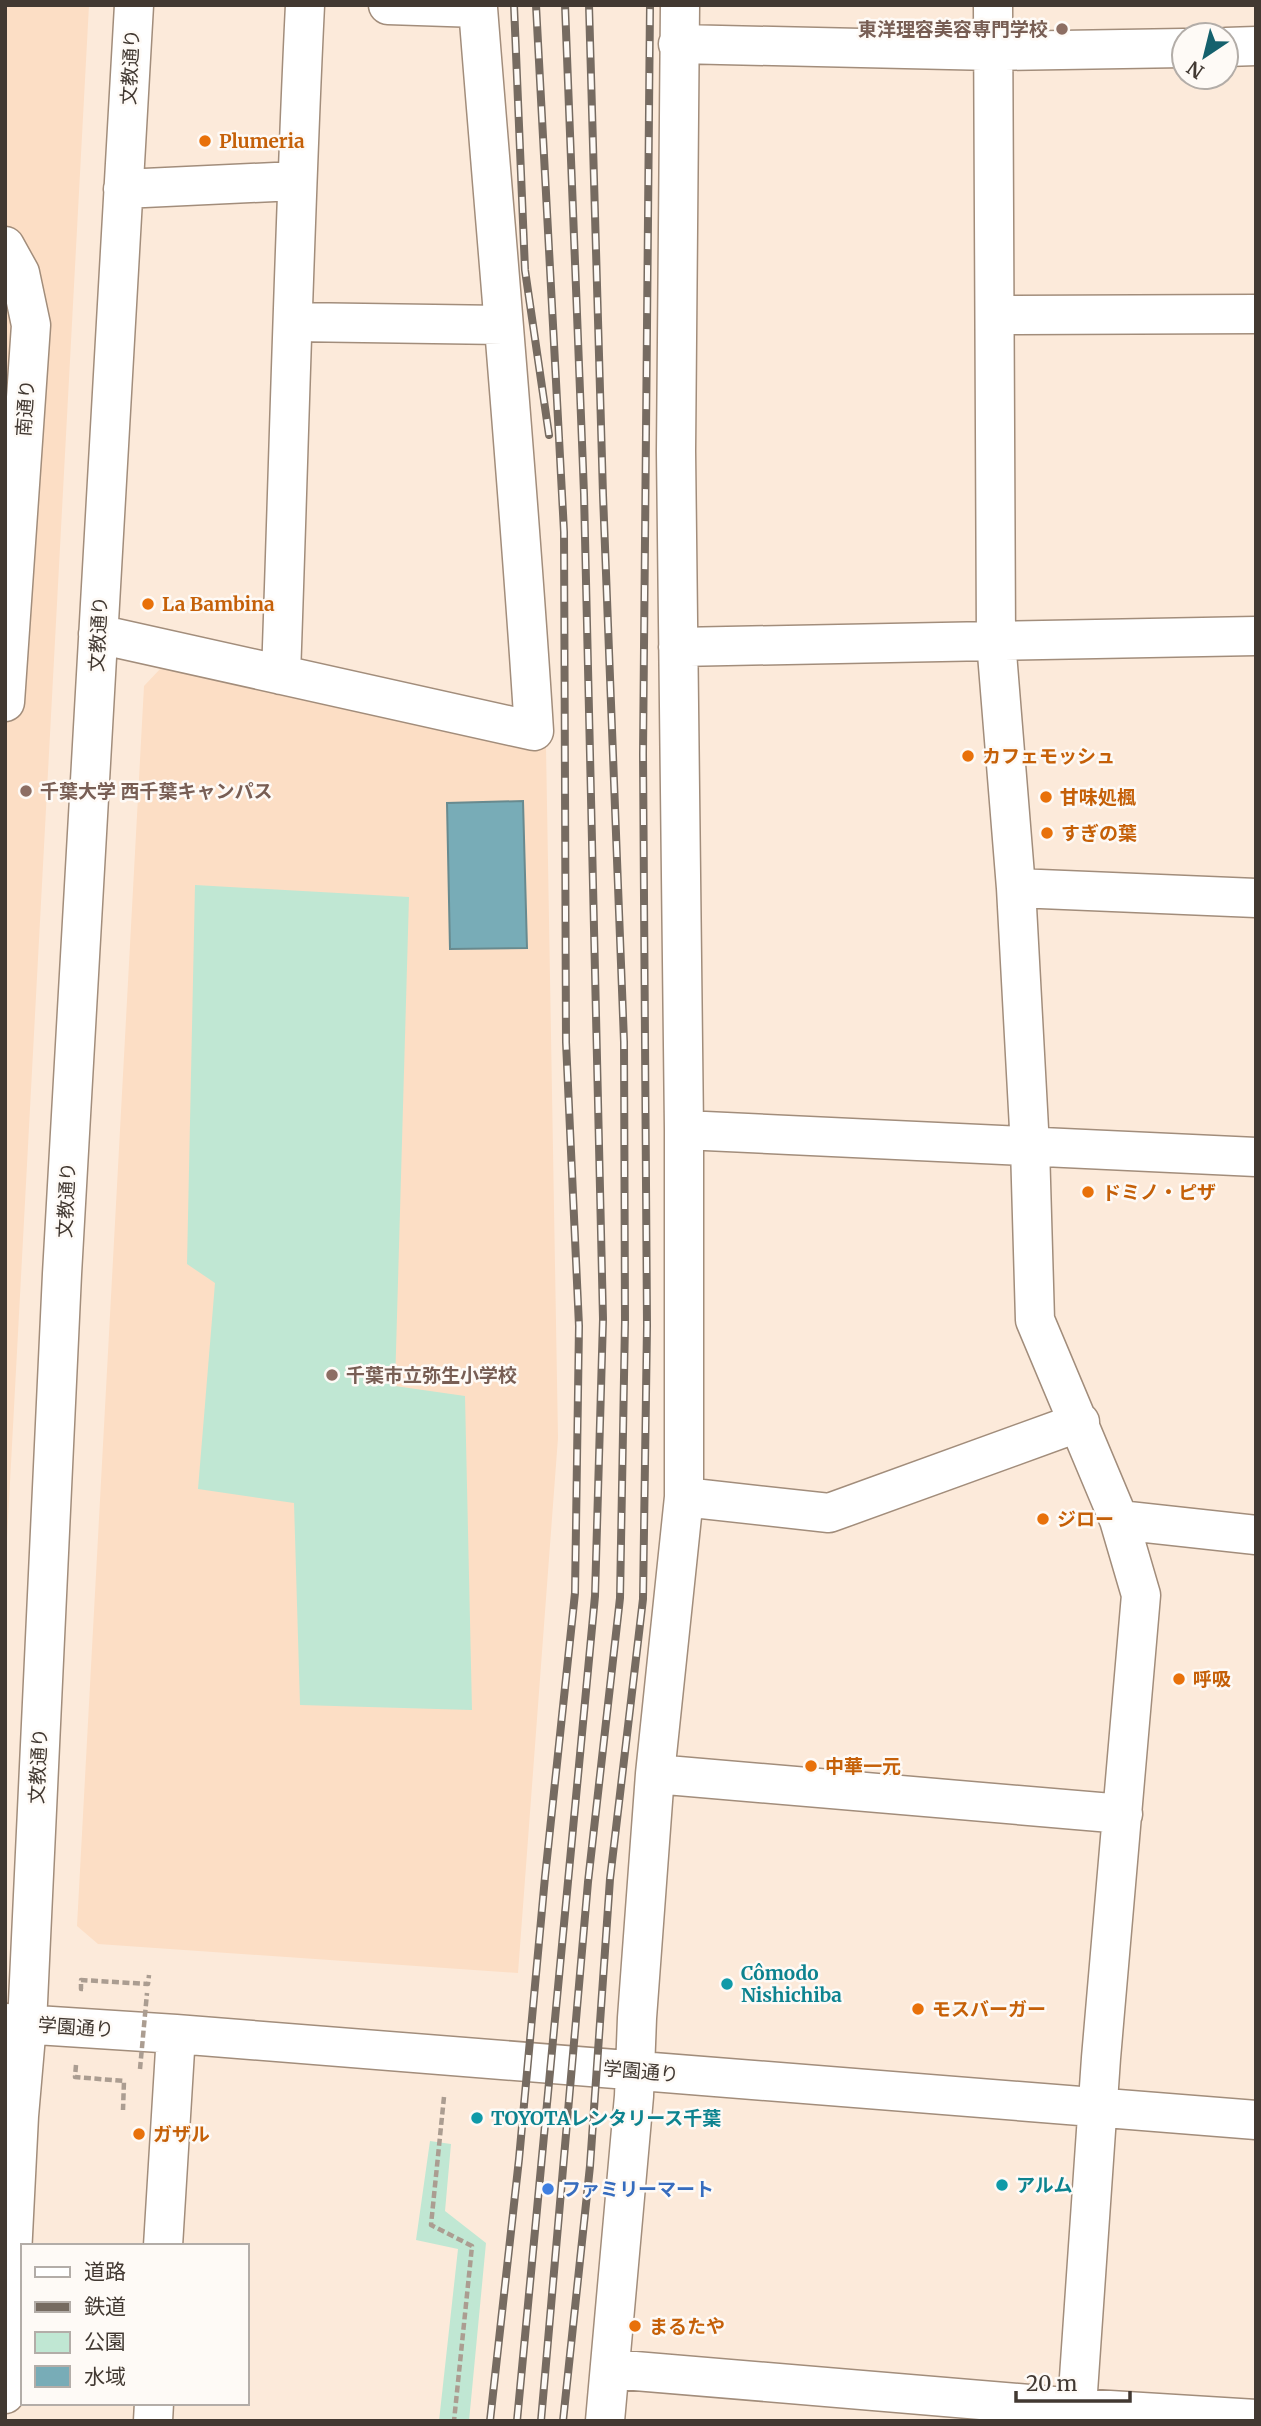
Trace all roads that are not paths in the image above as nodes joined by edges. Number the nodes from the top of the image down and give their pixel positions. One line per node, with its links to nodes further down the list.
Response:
1 (134, 5): 10 (street, 文教通り)
2 (305, 5): 9 (street)
3 (680, 5): 6 (street)
4 (993, 5): 8 (street)
5 (411, 6): 16 (street)
6 (678, 44): 8 (street); 21 (street)
7 (1170, 48): 8 (street)
8 (993, 51): 14 (street)
9 (296, 181): 10 (street); 15 (street)
10 (123, 189): 18 (street, 文教通り)
11 (5, 246): 17 (street, 南通り)
12 (5, 296): 17 (street)
13 (1256, 314): 14 (street)
14 (995, 315): 20 (street)
15 (294, 322): 16 (street); 22 (street)
16 (503, 325): 22 (street)
17 (22, 341): 23 (street, 南通り)
18 (98, 634): 22 (street); 35 (street, 文教通り)
19 (1256, 636): 20 (street)
20 (996, 641): 21 (street); 24 (street)
21 (678, 647): 26 (street)
22 (281, 675)
23 (6, 678)
24 (1016, 888): 25 (street); 27 (street)
25 (1256, 898)
26 (684, 1130): 27 (street); 30 (street)
27 (1030, 1147): 28 (street); 29 (street)
28 (1256, 1157)
29 (1080, 1422): 30 (street); 31 (street)
30 (684, 1497): 33 (street)
31 (1119, 1520): 32 (street); 34 (street)
32 (1256, 1535)
33 (654, 1774): 34 (street); 37 (street)
34 (1123, 1814): 38 (street)
35 (12, 2019): 36 (street, 学園通り); 42 (street, 文教通り)
36 (176, 2034): 37 (street, 学園通り); 40 (street)
37 (635, 2071): 38 (street, 学園通り); 41 (street)
38 (1097, 2108): 39 (street, 学園通り); 43 (street)
39 (1256, 2120)
40 (163, 2244)
41 (611, 2369): 43 (street); 45 (street)
42 (5, 2394)
43 (1076, 2415): 44 (street)
44 (1256, 2419)
45 (605, 2421)

